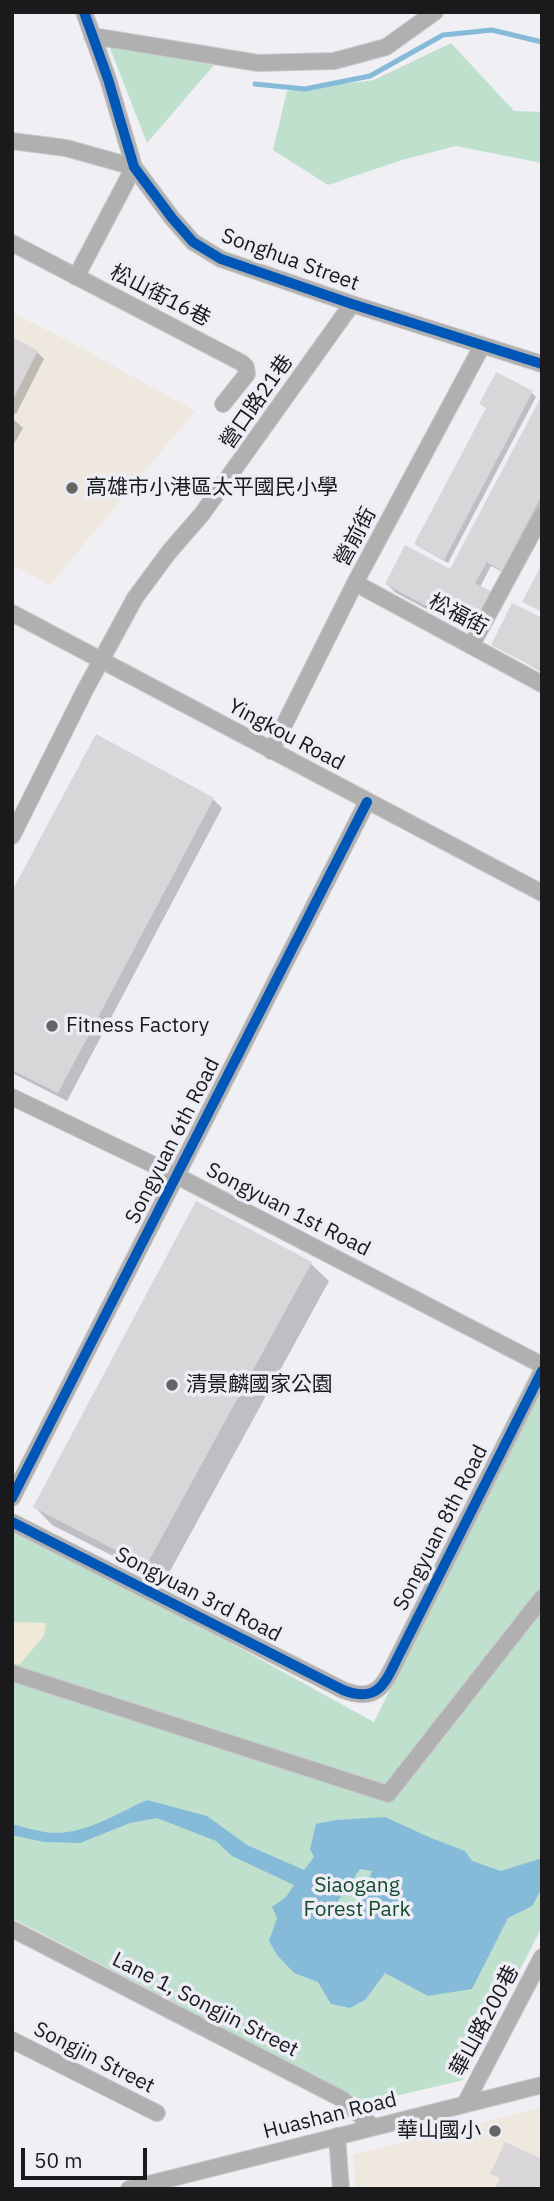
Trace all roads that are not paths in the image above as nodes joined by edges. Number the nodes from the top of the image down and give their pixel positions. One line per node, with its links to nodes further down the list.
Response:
1 (84, 12): 3 (street, Songhua Street)
2 (435, 12): 3 (street)
3 (92, 36): 5 (street, Songhua Street)
4 (12, 141): 5 (street)
5 (134, 167): 7 (street); 8 (street, Songhua Street)
6 (12, 243): 7 (street, 松山街16巷)
7 (76, 276): 11 (street, 松山街16巷)
8 (352, 304): 9 (street, Songhua Street); 16 (street, 營口路21巷)
9 (482, 346): 10 (street, Songhua Street); 13 (street, 營前街)
10 (542, 364)
11 (222, 404)
12 (542, 515): 15 (street)
13 (355, 583): 15 (street, 松福街); 18 (street, 營前街)
14 (12, 613): 16 (street, Yingkou Road)
15 (471, 646): 17 (street, 松福街)
16 (101, 661): 18 (street, Yingkou Road); 20 (street, 營口路21巷)
17 (542, 684)
18 (271, 751): 19 (street, Yingkou Road)
19 (367, 802): 21 (street, Yingkou Road); 23 (street, Songyuan 6th Road)
20 (12, 836)
21 (542, 893)
22 (12, 1097): 23 (street, Songyuan 1st Road)
23 (177, 1176): 24 (street, Songyuan 1st Road); 26 (street, Songyuan 6th Road)
24 (542, 1365)
25 (542, 1371): 30 (street, Songyuan 8th Road)
26 (12, 1498)
27 (12, 1522): 30 (street, Songyuan 3rd Road)
28 (542, 1598): 29 (street)
29 (12, 1672)
30 (368, 1696)
31 (12, 1929): 37 (street, Lane 1, Songjin Street)
32 (542, 1958): 35 (street, 華山路200巷)
33 (12, 2040): 36 (street, Songjin Street)
34 (542, 2085): 35 (street, Huashan Road)
35 (465, 2105): 37 (street, Huashan Road)
36 (157, 2113)
37 (373, 2127): 38 (street, Huashan Road)
38 (337, 2136): 39 (street, Huashan Road); 40 (street)
39 (129, 2189)
40 (341, 2189)

